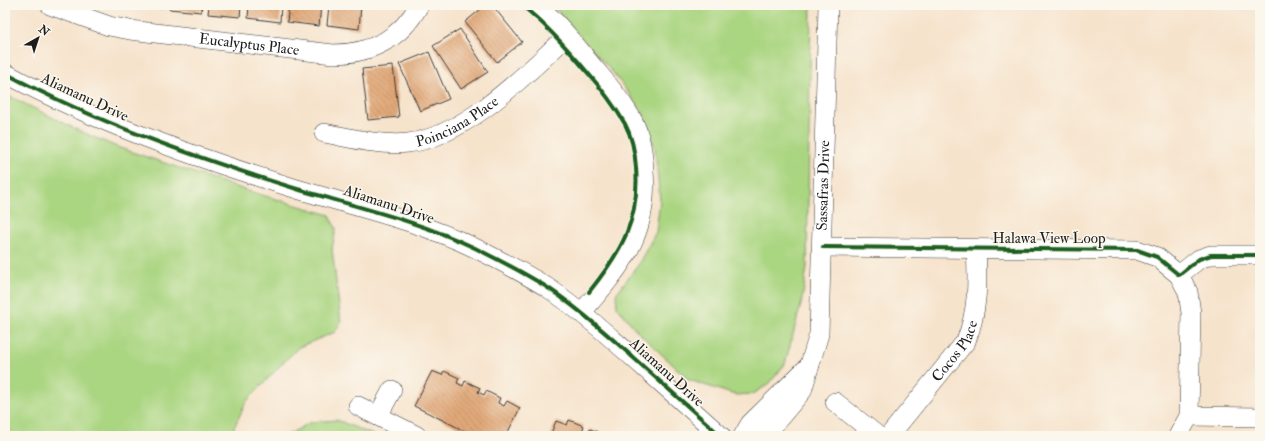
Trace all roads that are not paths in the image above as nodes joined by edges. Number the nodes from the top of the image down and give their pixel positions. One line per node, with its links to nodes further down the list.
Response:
1 (419, 5): 4 (street, Eucalyptus Place)
2 (536, 5): 5 (street)
3 (828, 5): 8 (street, Sassafras Drive)
4 (59, 6)
5 (567, 36): 7 (street, Poinciana Place); 12 (street)
6 (5, 73): 12 (street, Aliamanu Drive)
7 (324, 133)
8 (823, 247): 9 (street, Halawa View Loop); 13 (street, Sassafras Drive)
9 (976, 250): 11 (street, Halawa View Loop); 25 (street, Cocos Place)
10 (1260, 255): 11 (street)
11 (1179, 275): 18 (street, Halawa View Loop)
12 (582, 312): 21 (street, Aliamanu Drive)
13 (810, 365): 22 (street); 23 (street, Sassafras Drive)
14 (392, 390): 17 (street)
15 (835, 402): 24 (street)
16 (358, 406): 17 (street)
17 (378, 416): 20 (street)
18 (1189, 416): 19 (street); 26 (street, Halawa View Loop)
19 (1260, 417)
20 (417, 436)
21 (722, 436)
22 (742, 436)
23 (764, 436)
24 (878, 436)
25 (889, 436)
26 (1178, 436)

